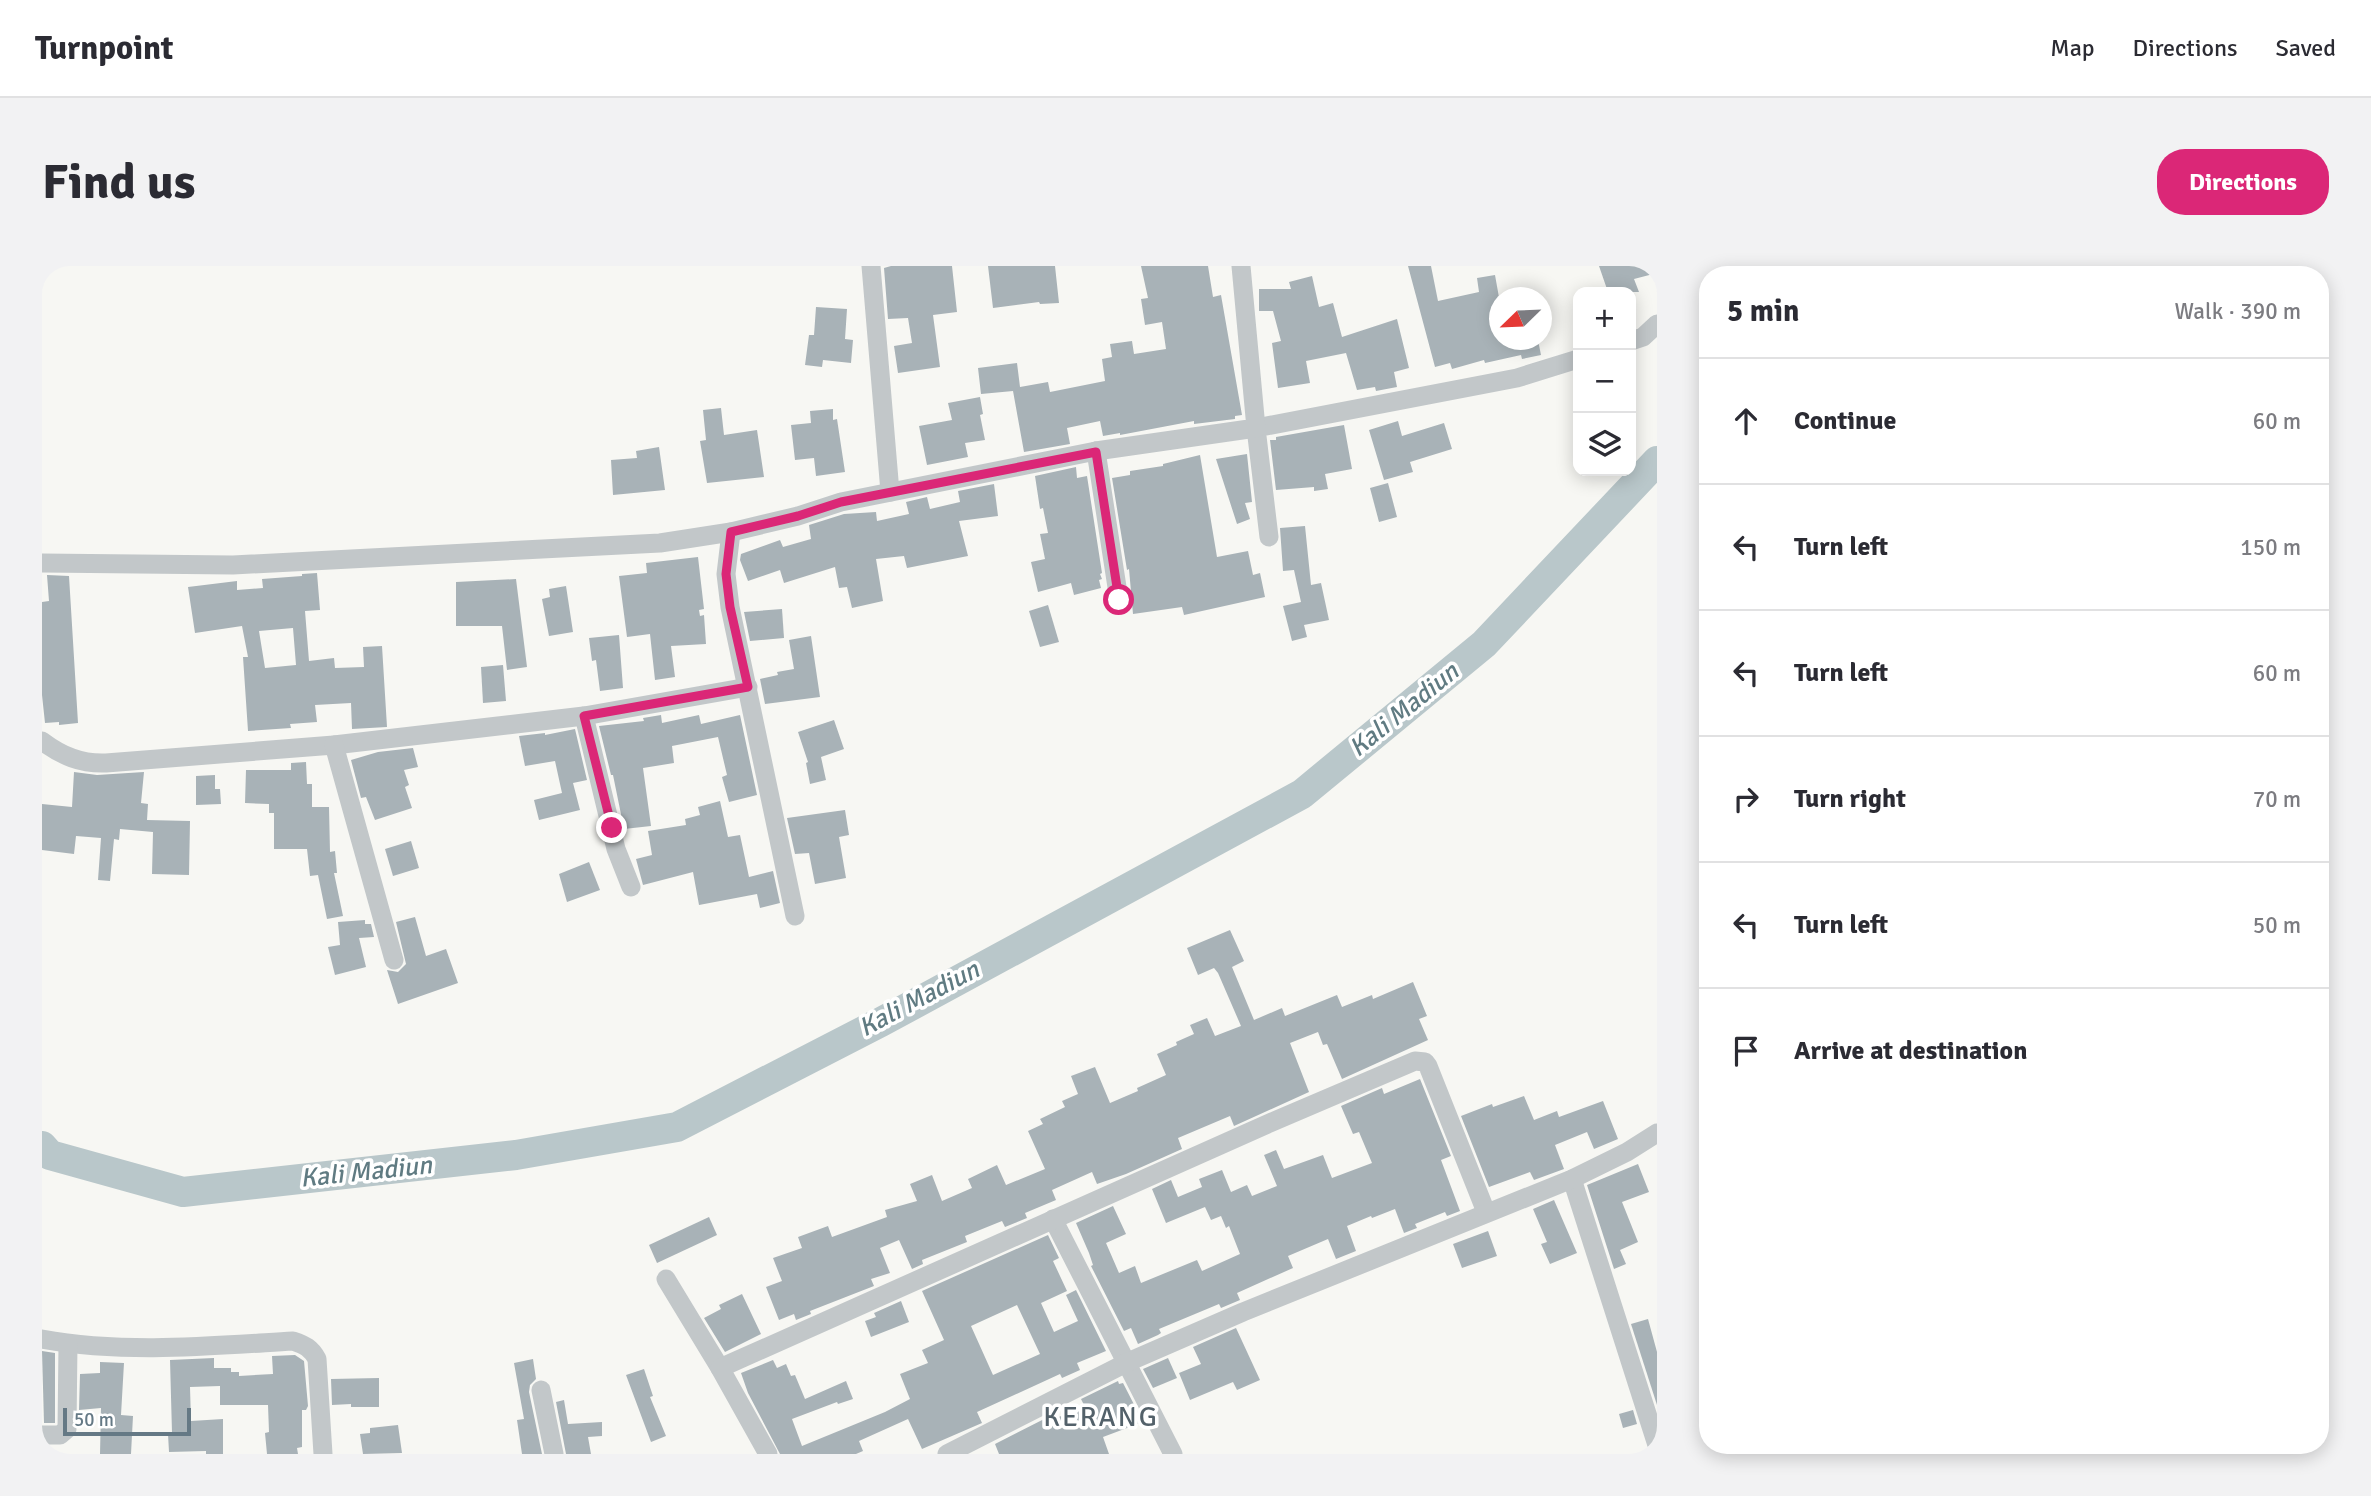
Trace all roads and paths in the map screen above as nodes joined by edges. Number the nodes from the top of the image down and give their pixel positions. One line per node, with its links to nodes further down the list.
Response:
1 (871, 266): 8 (street)
2 (1241, 266): 6 (street)
3 (1657, 324): 4 (street)
4 (1636, 339)
5 (1573, 361): 6 (street)
6 (1256, 428): 7 (street); 10 (street)
7 (1096, 452): 8 (street); 12 (street)
8 (890, 492): 9 (street)
9 (731, 532): 11 (street); 13 (street)
10 (1269, 537)
11 (42, 563)
12 (1119, 600)
13 (748, 687): 14 (street); 18 (street)
14 (584, 716): 16 (street); 17 (street)
15 (42, 741): 16 (street)
16 (334, 745): 19 (street)
17 (631, 887)
18 (795, 916)
19 (394, 960)
20 (1657, 1133): 21 (street)
21 (1572, 1179): 22 (street); 31 (street)
22 (1486, 1212): 23 (street); 27 (street)
23 (1053, 1219): 27 (street); 28 (street)
24 (666, 1279): 28 (street)
25 (42, 1339): 26 (street)
26 (68, 1344): 30 (street); 32 (street)
27 (1128, 1362): 35 (street); 36 (street)
28 (720, 1368): 34 (street)
29 (541, 1390): 33 (street)
30 (42, 1435)
31 (1657, 1445)
32 (323, 1454)
33 (554, 1454)
34 (768, 1454)
35 (947, 1454)
36 (1173, 1454)

